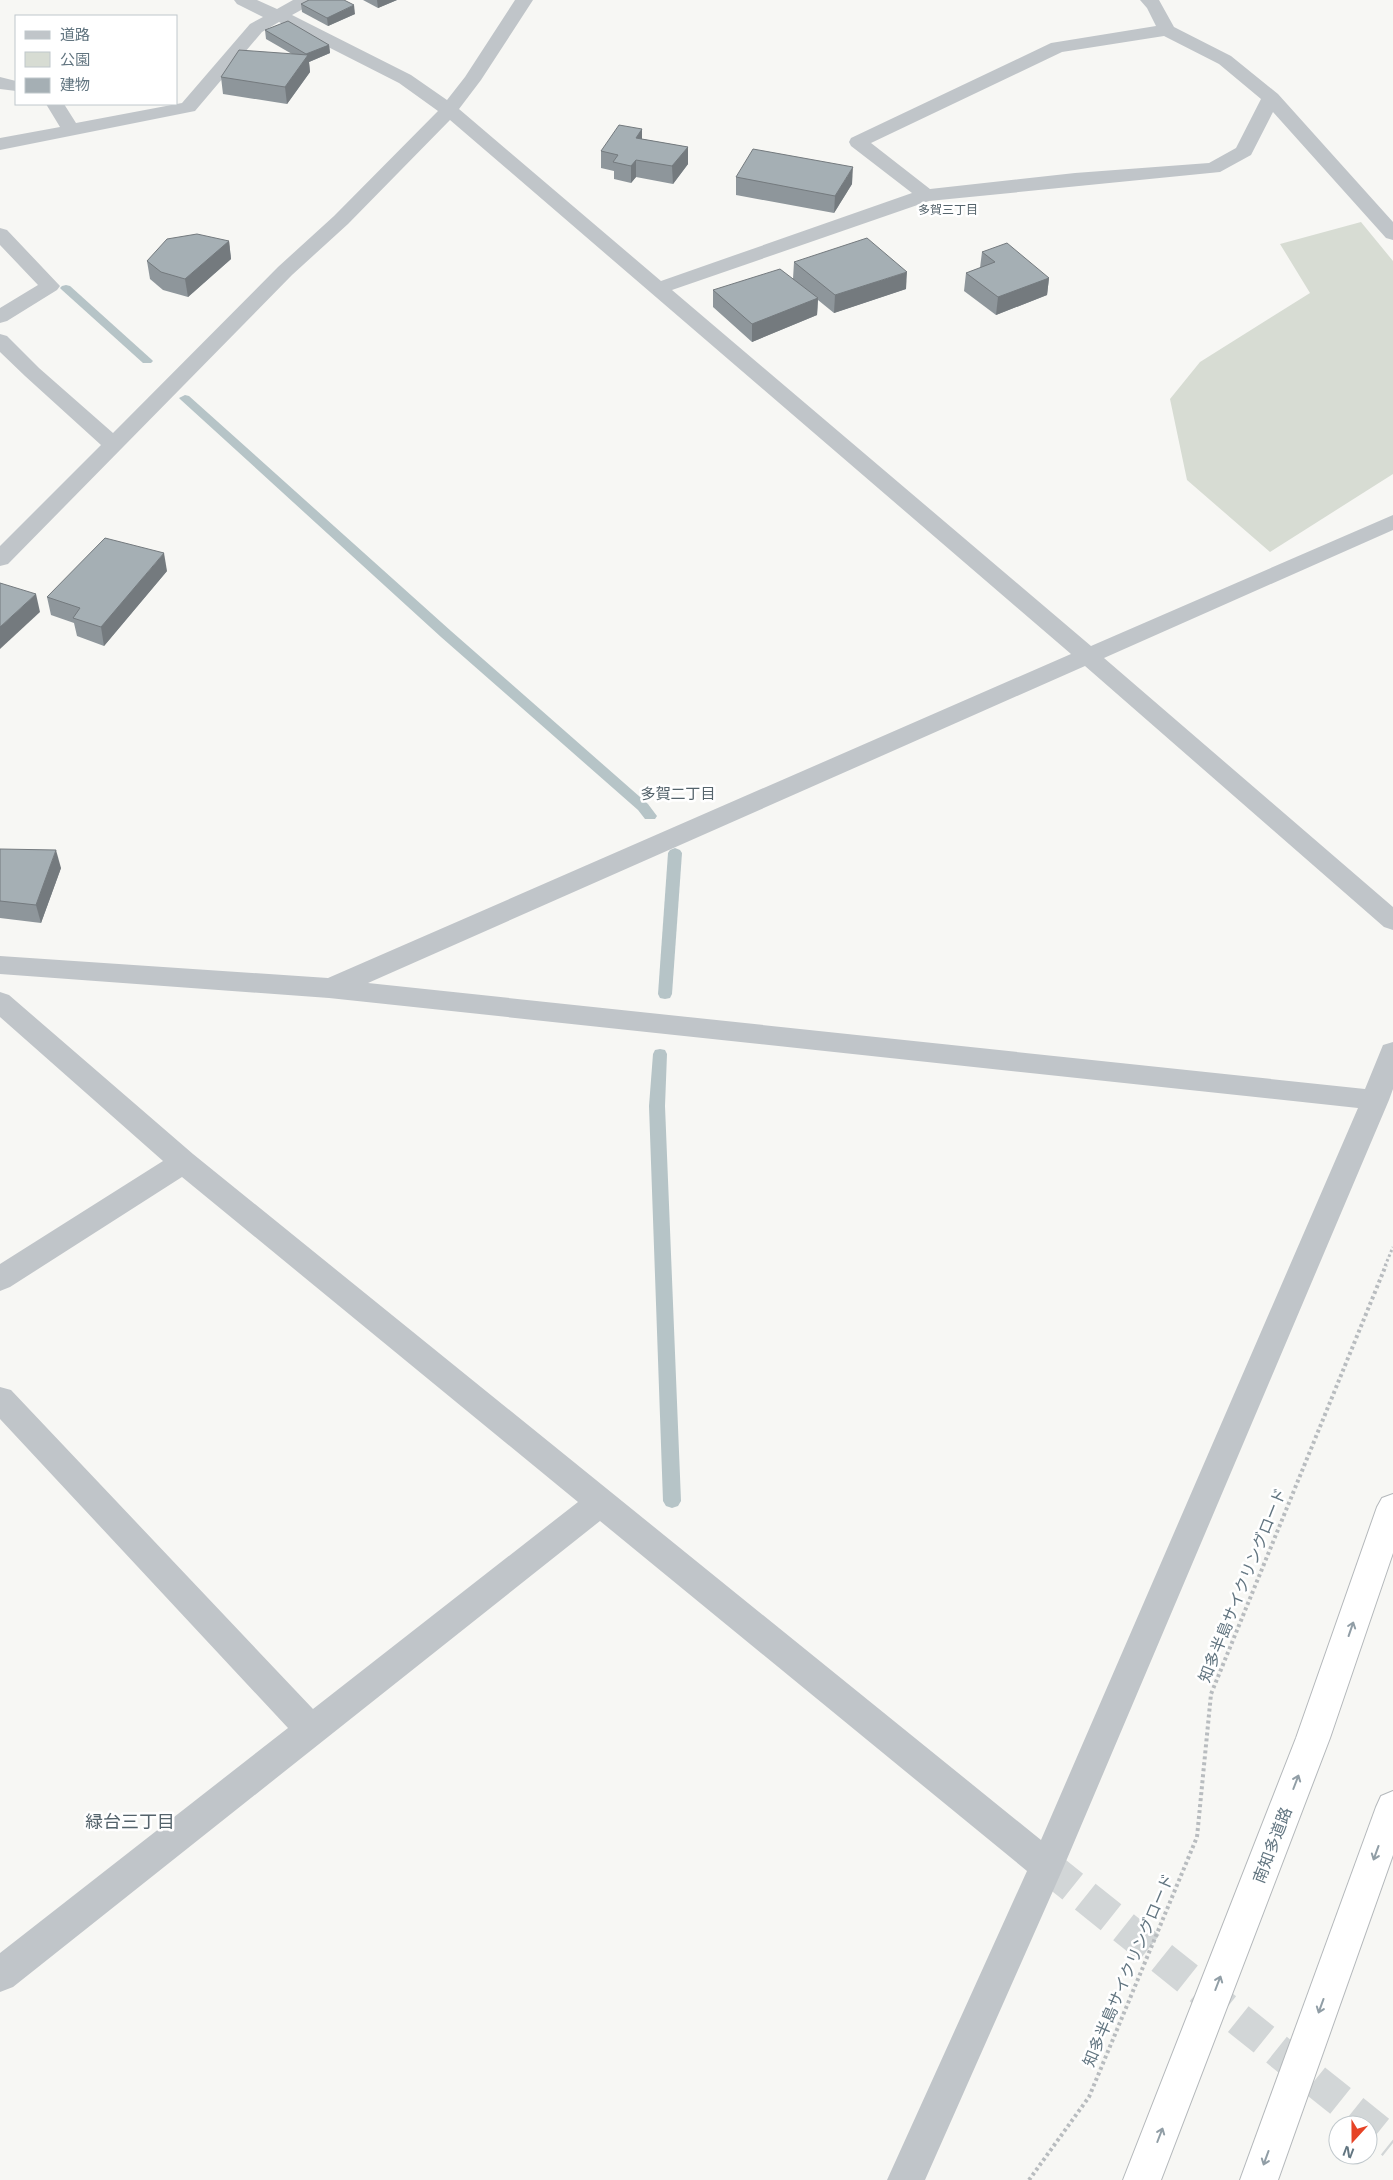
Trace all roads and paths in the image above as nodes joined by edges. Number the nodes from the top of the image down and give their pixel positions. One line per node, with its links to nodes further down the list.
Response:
1 (243, 0): 5 (street)
2 (306, 0): 5 (street)
3 (524, 0): 11 (street)
4 (1149, 0): 6 (street)
5 (278, 14): 11 (street); 12 (street)
6 (1167, 30): 9 (street); 14 (street)
7 (0, 83): 8 (street)
8 (15, 86)
9 (1272, 98): 14 (street); 15 (street)
10 (56, 105): 12 (street)
11 (449, 110): 17 (street); 20 (street)
12 (71, 130): 13 (street)
13 (0, 144)
14 (926, 195): 17 (street)
15 (1393, 234)
16 (4, 242): 18 (street)
17 (659, 288): 23 (street)
18 (0, 317)
19 (0, 340): 20 (street)
20 (113, 444): 22 (street)
21 (1393, 522): 23 (street)
22 (0, 559)
23 (1087, 655): 24 (street); 26 (street)
24 (1393, 921)
25 (0, 965): 26 (street)
26 (329, 988): 29 (street)
27 (0, 1002): 30 (street)
28 (1393, 1052): 29 (street)
29 (1375, 1100): 38 (street)
30 (183, 1162): 32 (street); 34 (street)
31 (1393, 1247): 41 (path, 知多半島サイクリングロード)
32 (0, 1279)
33 (0, 1399): 36 (street)
34 (601, 1502): 36 (street); 38 (street)
35 (1393, 1507): 42 (highway, 南知多道路, one-way to 35)
36 (312, 1731): 39 (street)
37 (1393, 1807): 43 (highway, one-way to 43)
38 (1047, 1866): 40 (street)
39 (4, 1963)
40 (906, 2180)
41 (1029, 2180)
42 (1142, 2180)
43 (1258, 2180)

